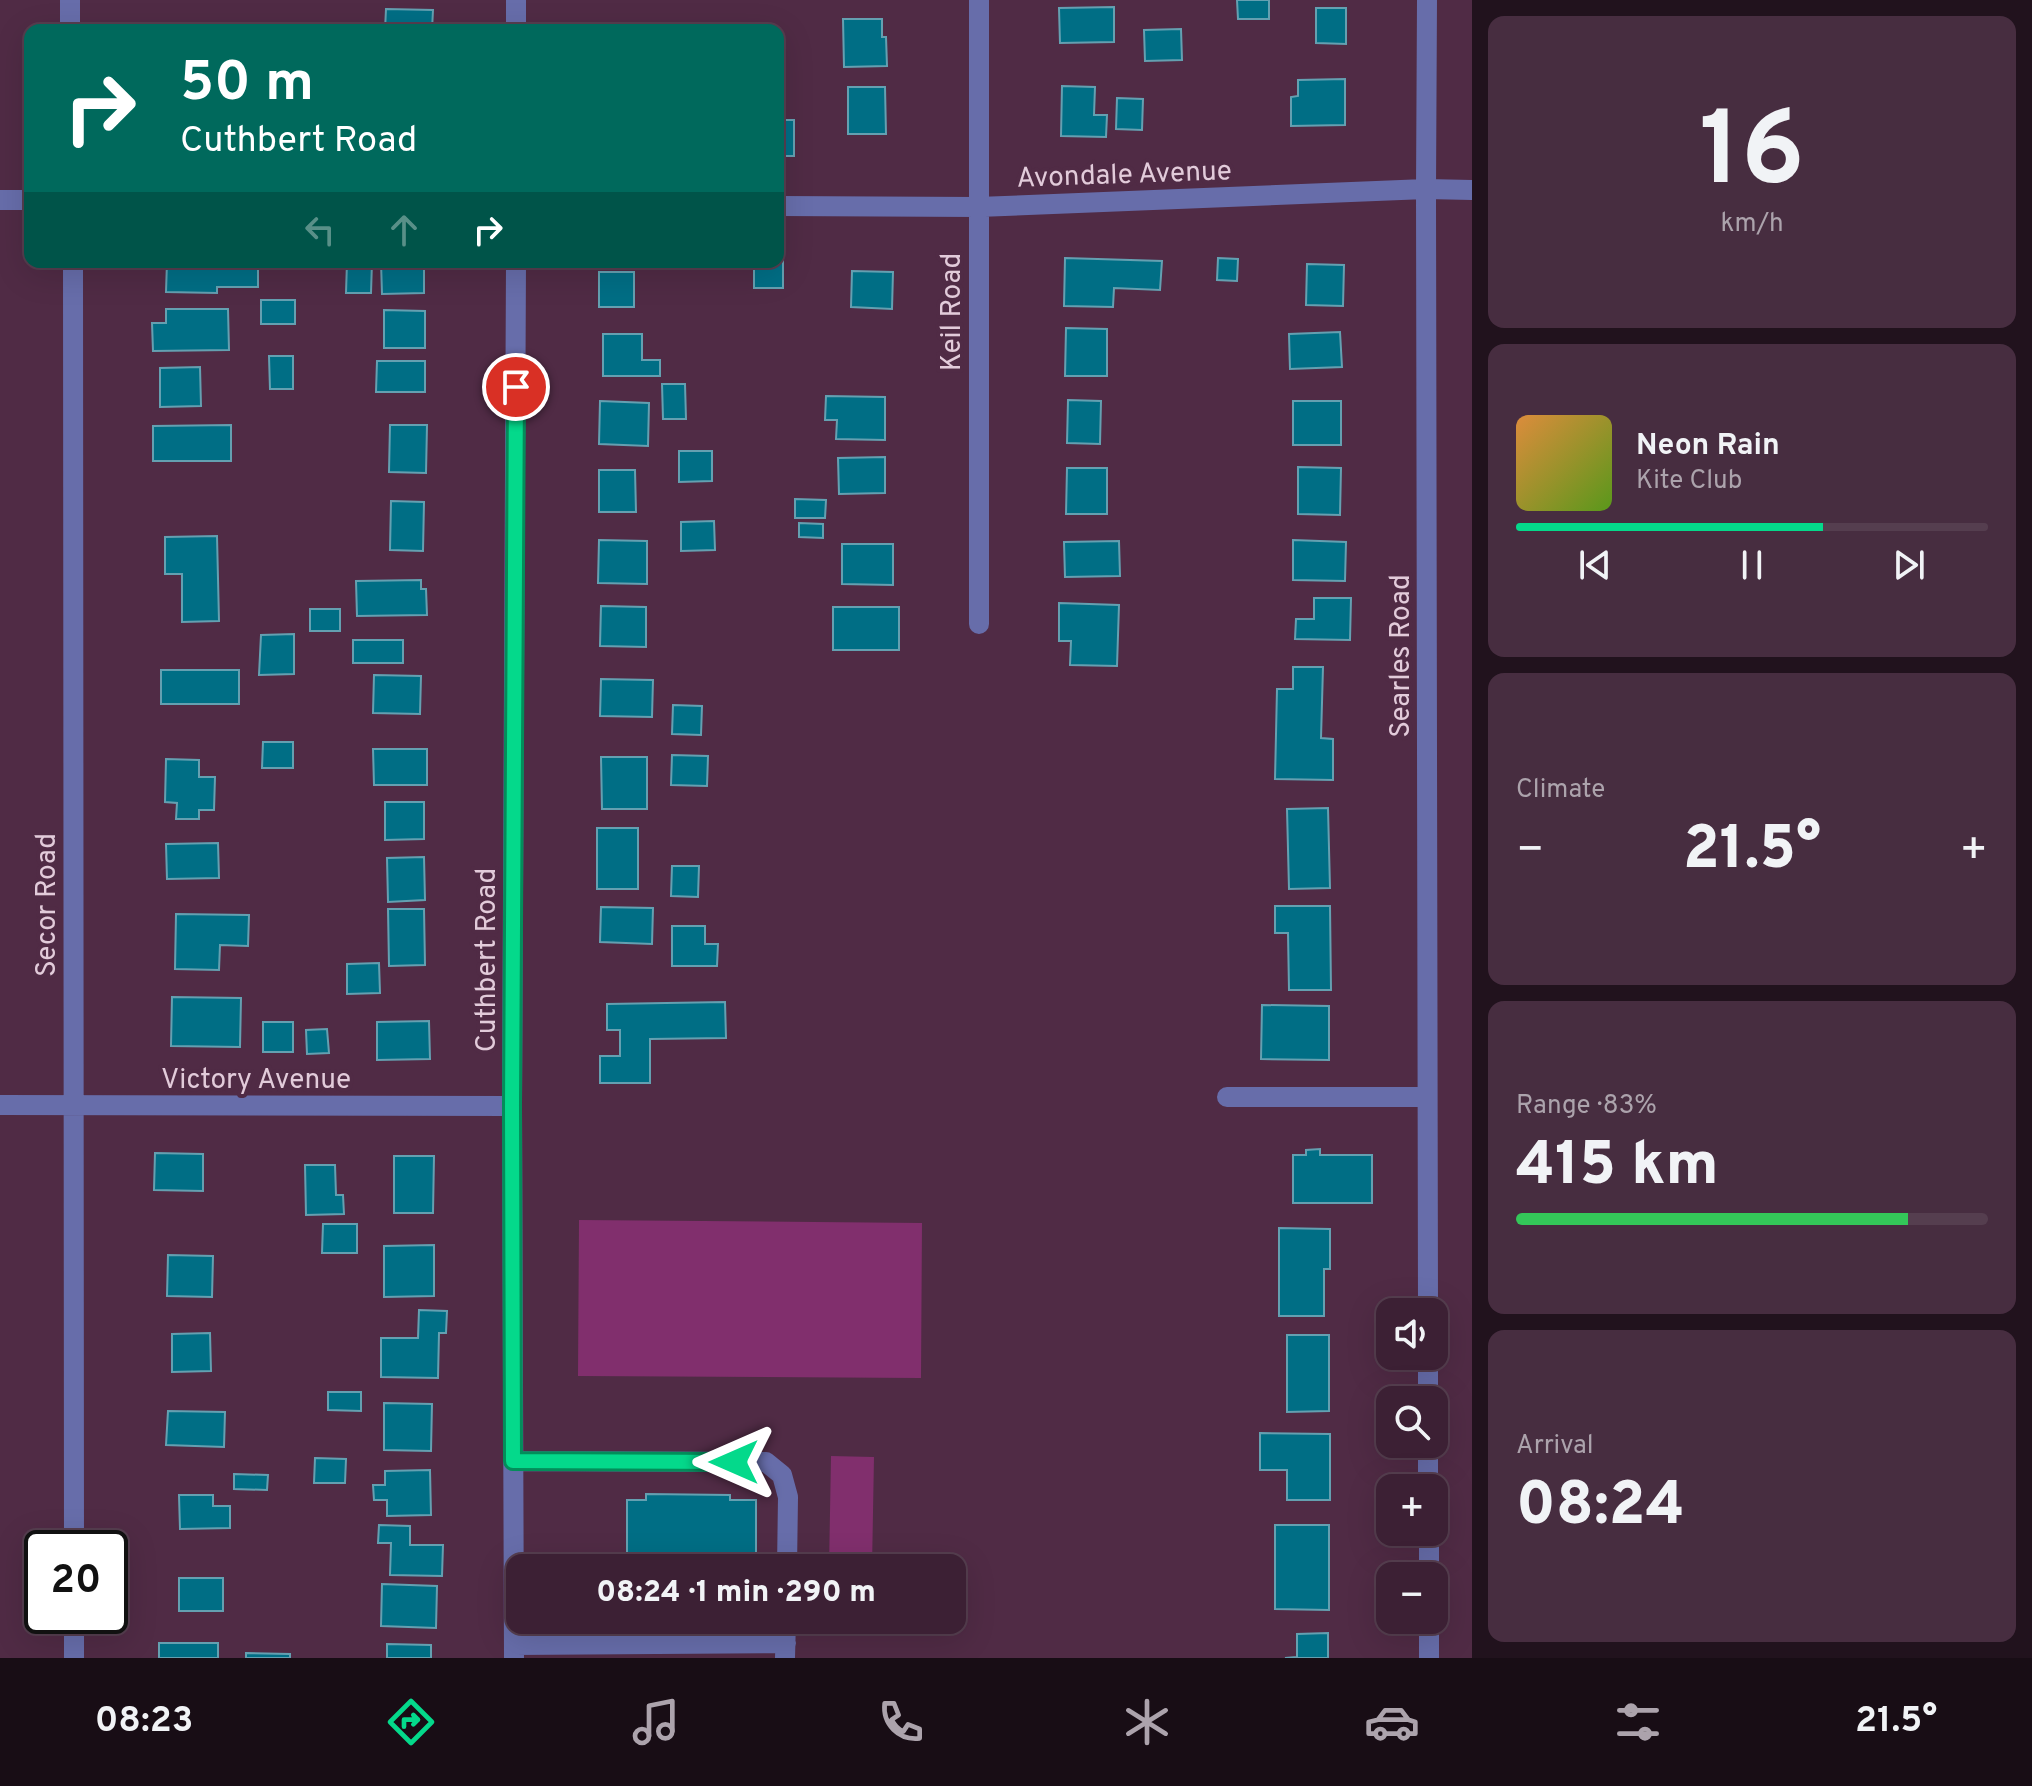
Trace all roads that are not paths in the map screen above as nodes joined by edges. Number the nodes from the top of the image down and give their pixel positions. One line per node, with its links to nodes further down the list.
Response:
1 (70, 0): 5 (street)
2 (516, 0): 6 (street)
3 (979, 0): 12 (street, Keil Road)
4 (1427, 0): 7 (street, Searles Road)
5 (70, 24)
6 (516, 24)
7 (1426, 189): 8 (street, Avondale Avenue); 12 (street, Avondale Avenue); 17 (street, Searles Road)
8 (1472, 190)
9 (0, 200): 10 (street)
10 (24, 200)
11 (784, 206): 12 (street, Avondale Avenue)
12 (978, 207): 15 (street, Keil Road)
13 (73, 268): 19 (street, Secor Road)
14 (516, 268): 20 (street, Cuthbert Road)
15 (979, 624)
16 (1227, 1097): 17 (street)
17 (1427, 1097): 21 (street, Searles Road)
18 (0, 1105): 19 (street, Victory Avenue)
19 (73, 1106): 20 (street, Victory Avenue); 23 (street, Secor Road)
20 (512, 1106): 22 (street, Cuthbert Road)
21 (1428, 1298)
22 (513, 1461): 24 (street); 28 (street, Cuthbert Road)
23 (74, 1530)
24 (787, 1554)
25 (74, 1634): 29 (street)
26 (1429, 1634): 30 (street)
27 (786, 1650): 28 (street)
28 (514, 1651)
29 (74, 1658)
30 (1429, 1658)

